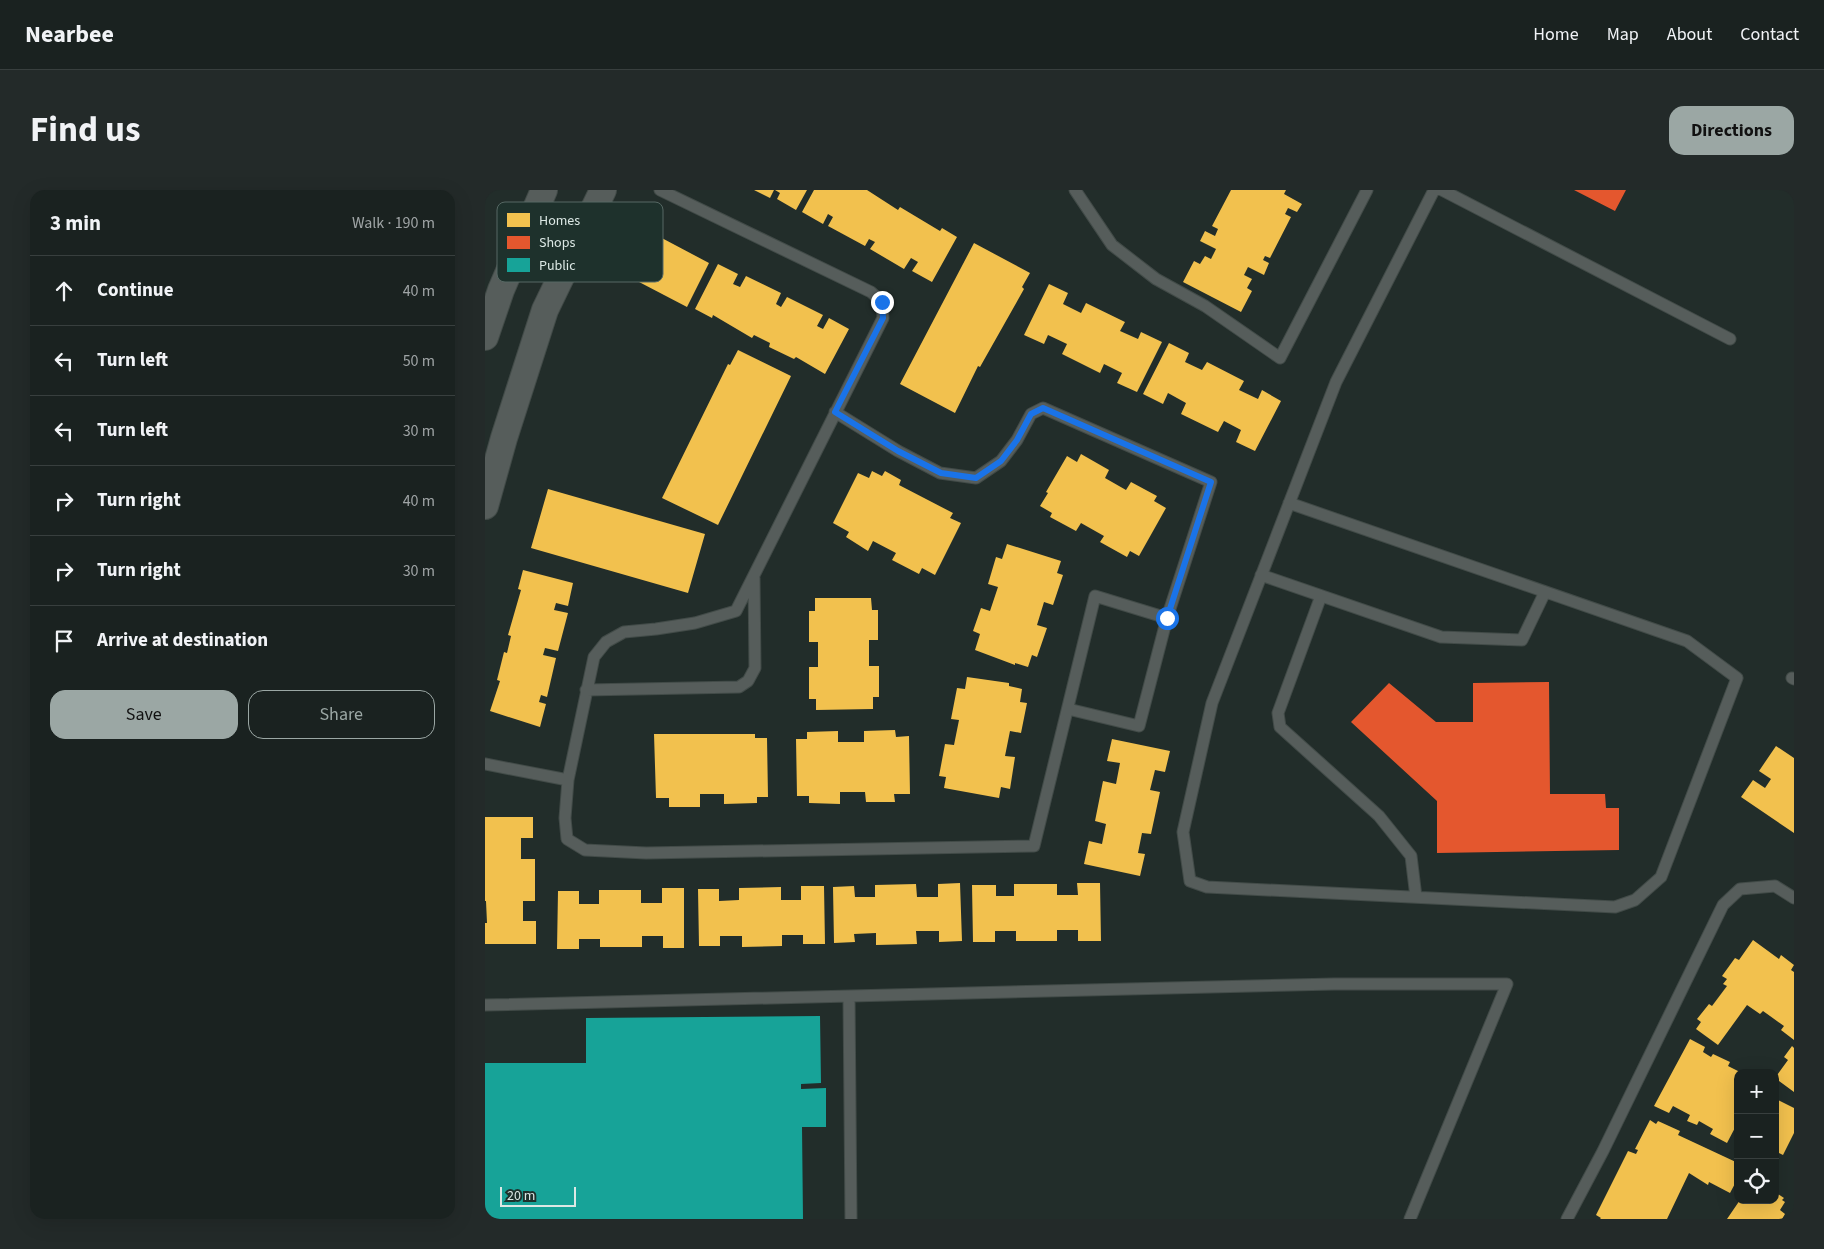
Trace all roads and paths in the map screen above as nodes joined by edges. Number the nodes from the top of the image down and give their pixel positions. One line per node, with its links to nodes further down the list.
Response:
1 (545, 190): 8 (street)
2 (603, 190): 9 (street)
3 (660, 190): 14 (lane)
4 (1075, 190): 5 (lane)
5 (1367, 190)
6 (1434, 190): 15 (lane)
7 (1442, 190): 13 (lane)
8 (540, 202)
9 (597, 202)
10 (505, 282): 12 (street)
11 (559, 282): 16 (street)
12 (485, 337)
13 (1729, 339)
14 (835, 412): 17 (lane); 21 (lane)
15 (1289, 504): 18 (lane); 19 (lane)
16 (485, 506)
17 (754, 575): 22 (lane); 22 (lane)
18 (1261, 576): 20 (lane); 26 (lane)
19 (1545, 592): 20 (lane); 26 (lane)
20 (1321, 596): 26 (lane)
21 (1167, 618): 23 (lane); 23 (lane)
22 (586, 690): 25 (lane)
23 (1068, 708): 25 (lane)
24 (485, 764): 25 (lane)
25 (568, 780)
26 (1416, 897)
27 (1794, 898): 32 (lane)
28 (849, 996): 29 (lane); 30 (lane); 31 (lane)
29 (485, 1005)
30 (851, 1219)
31 (1410, 1219)
32 (1567, 1219)

